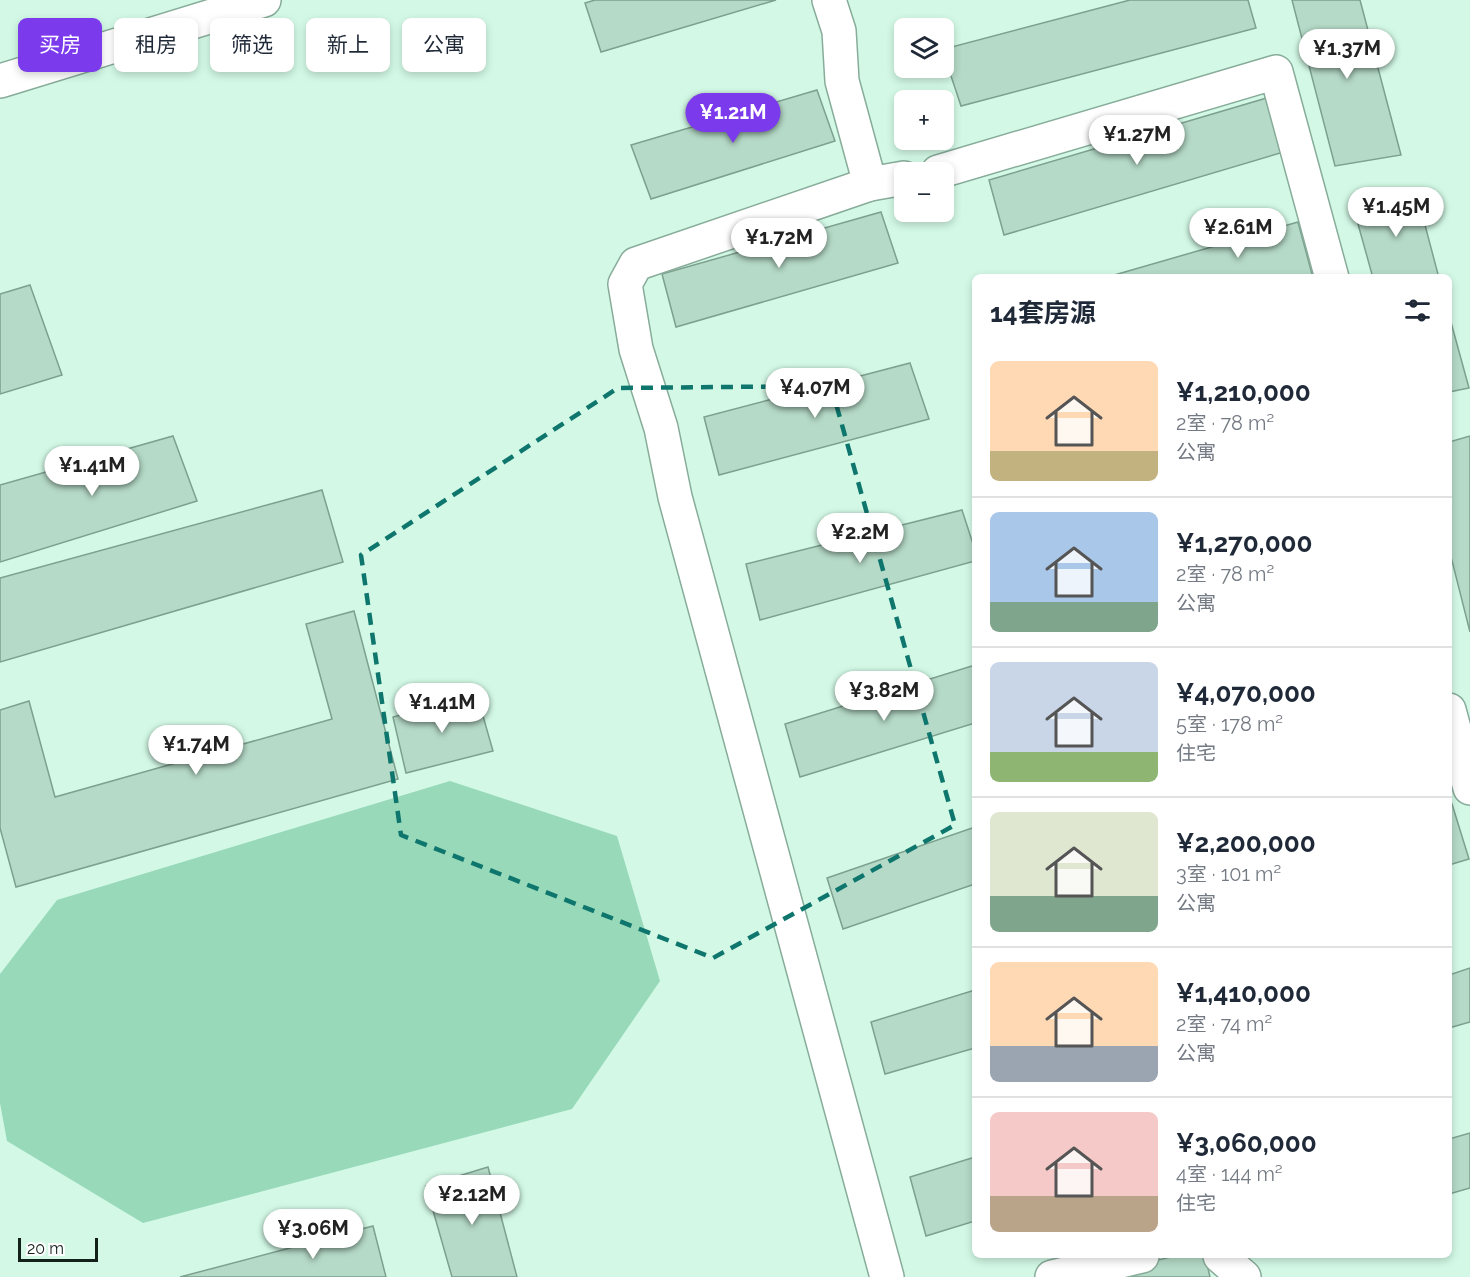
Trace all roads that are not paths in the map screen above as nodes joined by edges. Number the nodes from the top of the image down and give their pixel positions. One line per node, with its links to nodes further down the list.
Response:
1 (264, 0): 3 (street)
2 (829, 0): 6 (street)
3 (0, 81)
4 (954, 167): 7 (street)
5 (894, 180): 6 (street)
6 (870, 184): 12 (street)
7 (1331, 274)
8 (1452, 721): 9 (street)
9 (1470, 788)
10 (1133, 1258): 13 (street)
11 (1222, 1258): 14 (street)
12 (887, 1277)
13 (1052, 1277)
14 (1244, 1277)

